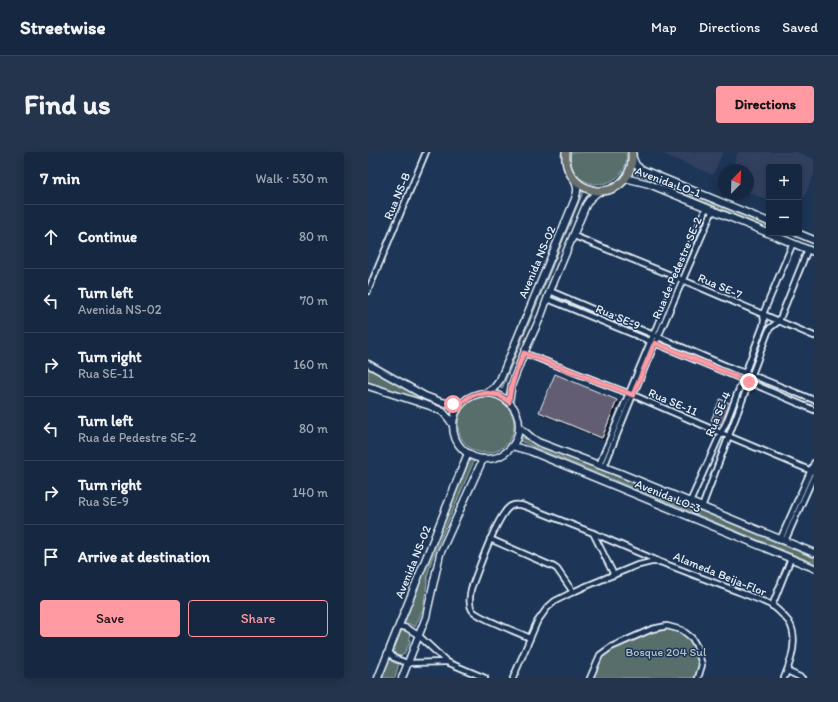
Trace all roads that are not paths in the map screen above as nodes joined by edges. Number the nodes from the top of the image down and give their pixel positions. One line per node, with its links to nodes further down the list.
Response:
1 (426, 152): 17 (street, Rua NS-B)
2 (565, 152): 5 (main road)
3 (632, 154): 4 (main road); 8 (street, Avenida LO-1)
4 (625, 178): 6 (main road); 7 (street, Avenida LO-1)
5 (574, 180): 6 (main road); 34 (street, Avenida NS-02)
6 (599, 191): 10 (street, Avenida NS-02)
7 (709, 209): 12 (street, Avenida LO-1); 15 (street, Rua de Pedestre SE-2); 16 (street, Rua de Pedestre SE-2)
8 (766, 221)
9 (802, 235): 11 (street)
10 (574, 236): 15 (street, Rua SE-7); 18 (street, Avenida NS-02)
11 (814, 240)
12 (793, 243): 13 (street, Avenida LO-1); 20 (street, Rua SE-4)
13 (808, 249): 14 (street, Avenida LO-1); 21 (street, Rua SE-4)
14 (814, 252)
15 (678, 278): 16 (street, Rua SE-7); 22 (street, Rua de Pedestre SE-2)
16 (683, 281): 20 (street, Rua SE-7); 24 (street, Rua de Pedestre SE-2)
17 (368, 291)
18 (550, 291): 19 (street, Avenida NS-02); 22 (street, Rua SE-9)
19 (548, 299): 25 (street, Rua SE-9); 27 (street, Avenida NS-02)
20 (763, 314): 21 (street, Rua SE-7); 29 (street, Rua SE-4)
21 (778, 321): 23 (street, Rua SE-7); 30 (street, Rua SE-4)
22 (653, 334): 24 (street, Rua SE-9); 25 (street, Rua de Pedestre SE-2)
23 (814, 336)
24 (659, 337): 26 (street, Rua de Pedestre SE-2); 29 (street, Rua SE-9)
25 (650, 342): 26 (street, Rua SE-9); 35 (street, Rua de Pedestre SE-2)
26 (655, 343): 31 (street, Rua SE-9); 35 (street, Rua de Pedestre SE-2)
27 (524, 353): 35 (street, Rua SE-11); 37 (street, Avenida NS-02)
28 (368, 364): 38 (street)
29 (746, 373): 30 (street, Rua SE-9); 31 (street, Rua SE-4)
30 (752, 375): 32 (street, Rua SE-4); 36 (street, Rua SE-9)
31 (743, 380): 32 (street, Rua SE-9); 42 (street, Rua SE-4)
32 (749, 382): 39 (street, Rua SE-9); 43 (street, Rua SE-4)
33 (368, 386): 40 (street)
34 (486, 393): 37 (street); 38 (street)
35 (631, 394): 42 (street, Rua SE-11); 48 (street, Rua de Pedestre SE-2)
36 (814, 400)
37 (509, 402): 41 (street)
38 (462, 403): 40 (street)
39 (814, 410)
40 (453, 425): 45 (street)
41 (519, 427): 44 (street); 48 (street, Avenida LO-3)
42 (721, 433): 43 (street, Rua SE-11); 51 (street, Rua SE-4)
43 (728, 436): 49 (street, Rua SE-11); 52 (street, Rua SE-4)
44 (512, 446): 46 (street); 57 (street, Avenida LO-3)
45 (468, 453): 46 (street); 63 (street, Avenida NS-02)
46 (483, 459): 64 (street, Avenida NS-02)
47 (814, 463): 49 (street)
48 (602, 466): 51 (street, Avenida LO-3)
49 (812, 471): 55 (street)
50 (814, 476): 55 (street)
51 (690, 502): 52 (street, Avenida LO-3)
52 (702, 507): 55 (street, Avenida LO-3)
53 (593, 533): 54 (street); 58 (street); 60 (street)
54 (490, 539): 61 (street); 65 (street)
55 (783, 540): 56 (street, Avenida LO-3)
56 (814, 554)
57 (791, 558): 59 (street, Avenida LO-3); 62 (street)
58 (660, 562): 60 (street, Alameda Beija-Flor); 62 (street, Alameda Beija-Flor)
59 (814, 568)
60 (614, 575): 61 (street, Alameda Beija-Flor)
61 (573, 592): 65 (street, Alameda Beija-Flor)
62 (772, 606): 69 (street, Alameda Beija-Flor)
63 (399, 626): 64 (street); 66 (street, Avenida NS-02)
64 (418, 635): 67 (street); 68 (street, Avenida NS-02)
65 (530, 638): 73 (street, Alameda Beija-Flor)
66 (389, 652): 68 (street); 70 (street, Avenida NS-02)
67 (447, 662): 68 (street); 72 (street)
68 (407, 663): 71 (street, Avenida NS-02)
69 (787, 671): 76 (street, Alameda Beija-Flor); 77 (street)
70 (378, 678)
71 (402, 678)
72 (483, 678)
73 (513, 678)
74 (590, 678): 75 (street)
75 (698, 678)
76 (784, 678)
77 (802, 678)

